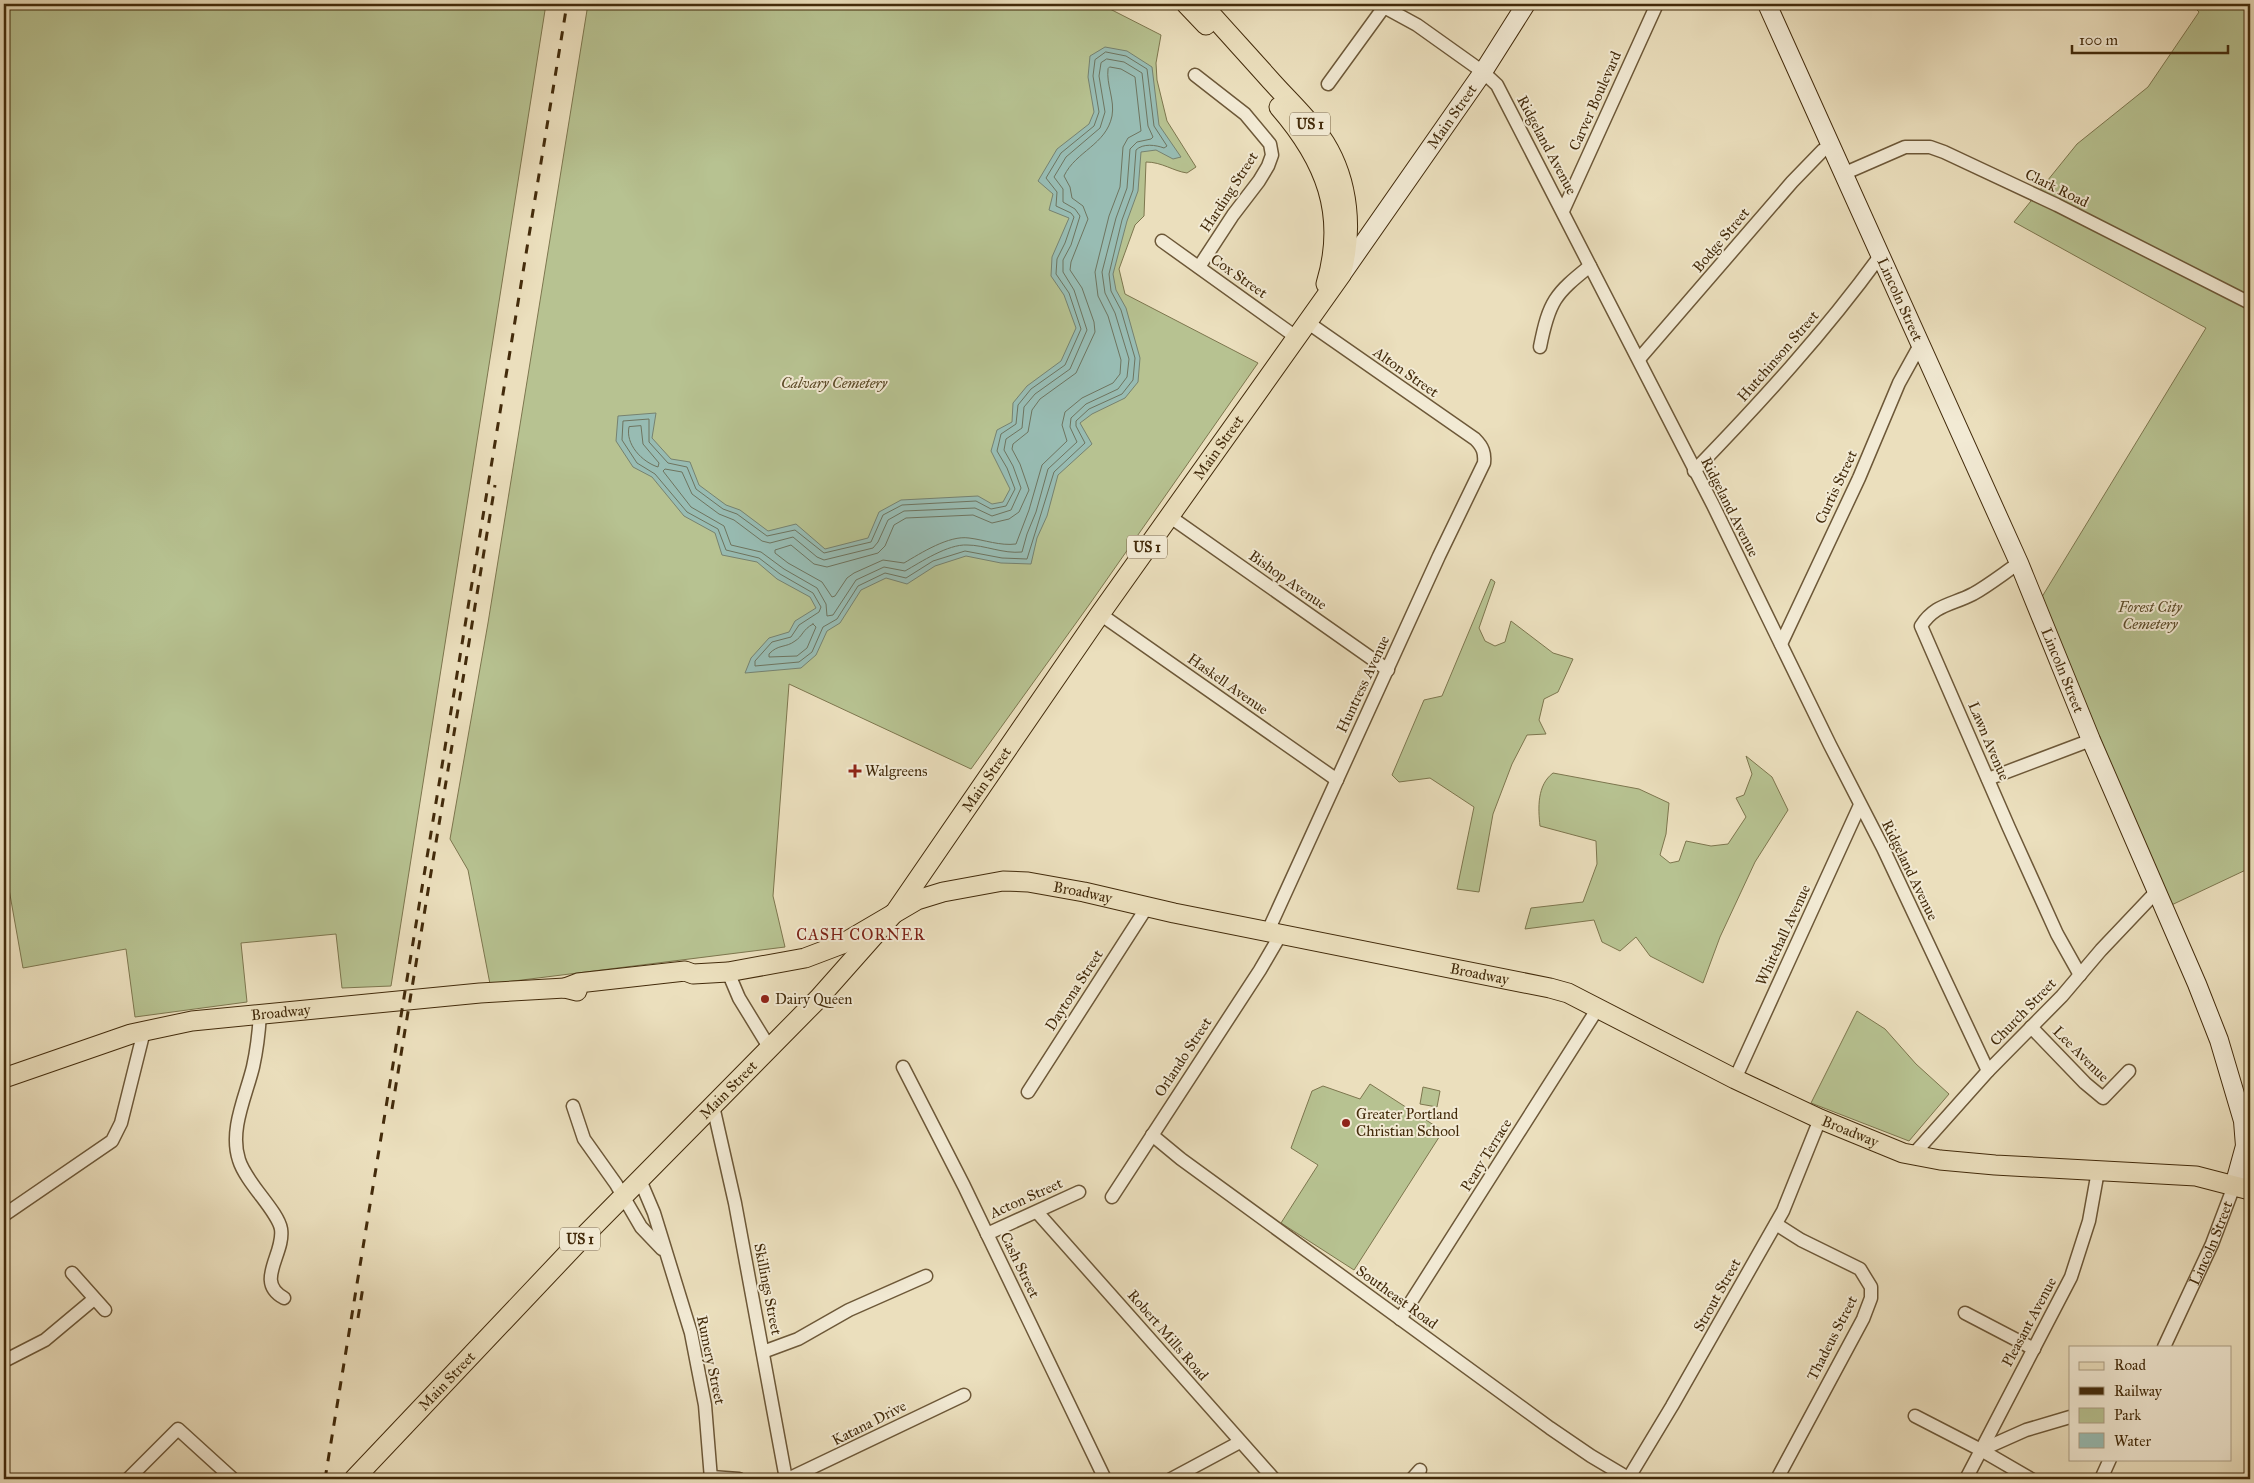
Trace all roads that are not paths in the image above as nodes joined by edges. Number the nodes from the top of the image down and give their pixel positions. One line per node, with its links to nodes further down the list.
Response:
1 (1186, 4): 18 (main road, US 1)
2 (1202, 4): 16 (main road, US 1)
3 (1526, 4): 6 (main road, Main Street)
4 (1657, 4): 11 (street, Carver Boulevard)
5 (1767, 4): 9 (main road, Lincoln Street)
6 (1483, 72): 8 (street, Ridgeland Avenue); 11 (street, Ridgeland Avenue); 16 (main road, Main Street)
7 (1195, 75): 15 (street, Harding Street)
8 (1328, 84)
9 (1831, 146): 10 (main road, Lincoln Street); 21 (street, Bodge Street)
10 (1843, 174): 13 (main road, Lincoln Street); 17 (street, Clark Road)
11 (1563, 211): 14 (street, Ridgeland Avenue)
12 (1162, 241): 15 (street, Cox Street)
13 (1880, 256): 19 (main road, Lincoln Street); 23 (street, Hutchinson Street)
14 (1590, 266): 20 (street); 21 (street, Ridgeland Avenue)
15 (1199, 267): 18 (street, Cox Street)
16 (1341, 275): 18 (main road, Main Street / US 1)
17 (2250, 302)
18 (1306, 324): 22 (street, Alton Street); 24 (main road, Main Street / US 1)
19 (1920, 345): 25 (main road, Lincoln Street); 27 (street, Curtis Street)
20 (1540, 347)
21 (1639, 358): 23 (street, Ridgeland Avenue)
22 (1483, 450): 28 (street, Huntress Avenue)
23 (1694, 471): 27 (street, Ridgeland Avenue)
24 (1169, 516): 26 (main road, Main Street / US 1); 28 (street, Bishop Avenue)
25 (2019, 563): 29 (main road, Lincoln Street); 30 (street, Lawn Avenue)
26 (1100, 614): 31 (street, Haskell Avenue); 35 (main road, Main Street / US 1)
27 (1782, 644): 32 (street, Ridgeland Avenue)
28 (1388, 670): 31 (street, Huntress Avenue)
29 (2091, 740): 30 (street); 33 (main road, Lincoln Street)
30 (1988, 779): 38 (street, Lawn Avenue)
31 (1337, 780): 36 (street, Huntress Avenue)
32 (1860, 805): 45 (street, Ridgeland Avenue); 48 (street, Whitehall Avenue)
33 (2156, 892): 38 (street, Church Street); 57 (main road, Lincoln Street)
34 (1147, 907): 35 (main road, Broadway); 36 (main road, Broadway); 49 (street, Daytona Street)
35 (896, 911): 37 (main road, Broadway); 43 (main road, Main Street / US 1)
36 (1274, 932): 39 (main road, Broadway); 53 (street, Orlando Street)
37 (728, 972): 40 (main road, Broadway); 43 (street)
38 (2080, 975): 41 (street, Church Street)
39 (1598, 1008): 48 (main road, Broadway); 72 (street, Peary Terrace)
40 (260, 1014): 42 (main road, Broadway); 68 (street)
41 (2031, 1027): 45 (street, Church Street); 46 (street, Lee Avenue)
42 (144, 1030): 47 (main road, Broadway); 62 (street)
43 (769, 1047): 51 (main road, Main Street / US 1)
44 (903, 1067): 64 (street, Cash Street)
45 (1988, 1071): 54 (street, Church Street)
46 (2129, 1071)
47 (4, 1078)
48 (1735, 1079): 52 (main road, Broadway)
49 (1028, 1092)
50 (573, 1106): 60 (street, Rumery Street)
51 (713, 1106): 56 (main road, Main Street / US 1); 75 (street, Skillings Street)
52 (1820, 1119): 54 (main road, Broadway); 63 (street, Strout Street)
53 (1152, 1135): 59 (street, Orlando Street); 72 (street, Southeast Road)
54 (1913, 1155): 55 (main road, Broadway)
55 (2098, 1171): 57 (main road, Broadway); 74 (street, Pleasant Avenue)
56 (640, 1180): 60 (main road, Main Street / US 1); 65 (street, Rumery Street)
57 (2242, 1188): 73 (street, Lincoln Street)
58 (1079, 1192): 61 (street, Acton Street)
59 (1112, 1196)
60 (624, 1197): 65 (street, Rumery Street); 86 (main road, Main Street / US 1)
61 (1037, 1212): 64 (street, Acton Street); 80 (street, Robert Mills Road)
62 (4, 1215)
63 (1776, 1224): 92 (street, Strout Street); 93 (street, Thadeus Street)
64 (987, 1234): 89 (street, Cash Street)
65 (664, 1251): 83 (street, Rumery Street)
66 (72, 1273): 69 (street)
67 (926, 1276): 75 (street)
68 (284, 1298)
69 (94, 1299): 70 (street); 76 (street)
70 (105, 1310)
71 (1966, 1313): 74 (street)
72 (1400, 1319): 92 (street, Southeast Road)
73 (2164, 1346)
74 (2034, 1349): 81 (street, Pleasant Avenue)
75 (763, 1352): 88 (street, Skillings Street)
76 (4, 1361)
77 (964, 1396): 88 (street, Katana Drive)
78 (1915, 1416): 81 (street)
79 (2069, 1417): 81 (street)
80 (1240, 1442): 90 (street); 91 (street, Robert Mills Road)
81 (1982, 1450): 94 (street, Pleasant Avenue); 95 (street)
82 (2110, 1460): 96 (street)
83 (711, 1478): 87 (street)
84 (128, 1479): 85 (street)
85 (233, 1479)
86 (354, 1479)
87 (739, 1479)
88 (787, 1479)
89 (1105, 1479)
90 (1171, 1479)
91 (1274, 1479)
92 (1628, 1479)
93 (1777, 1479)
94 (1966, 1479)
95 (2031, 1479)
96 (2101, 1479)

